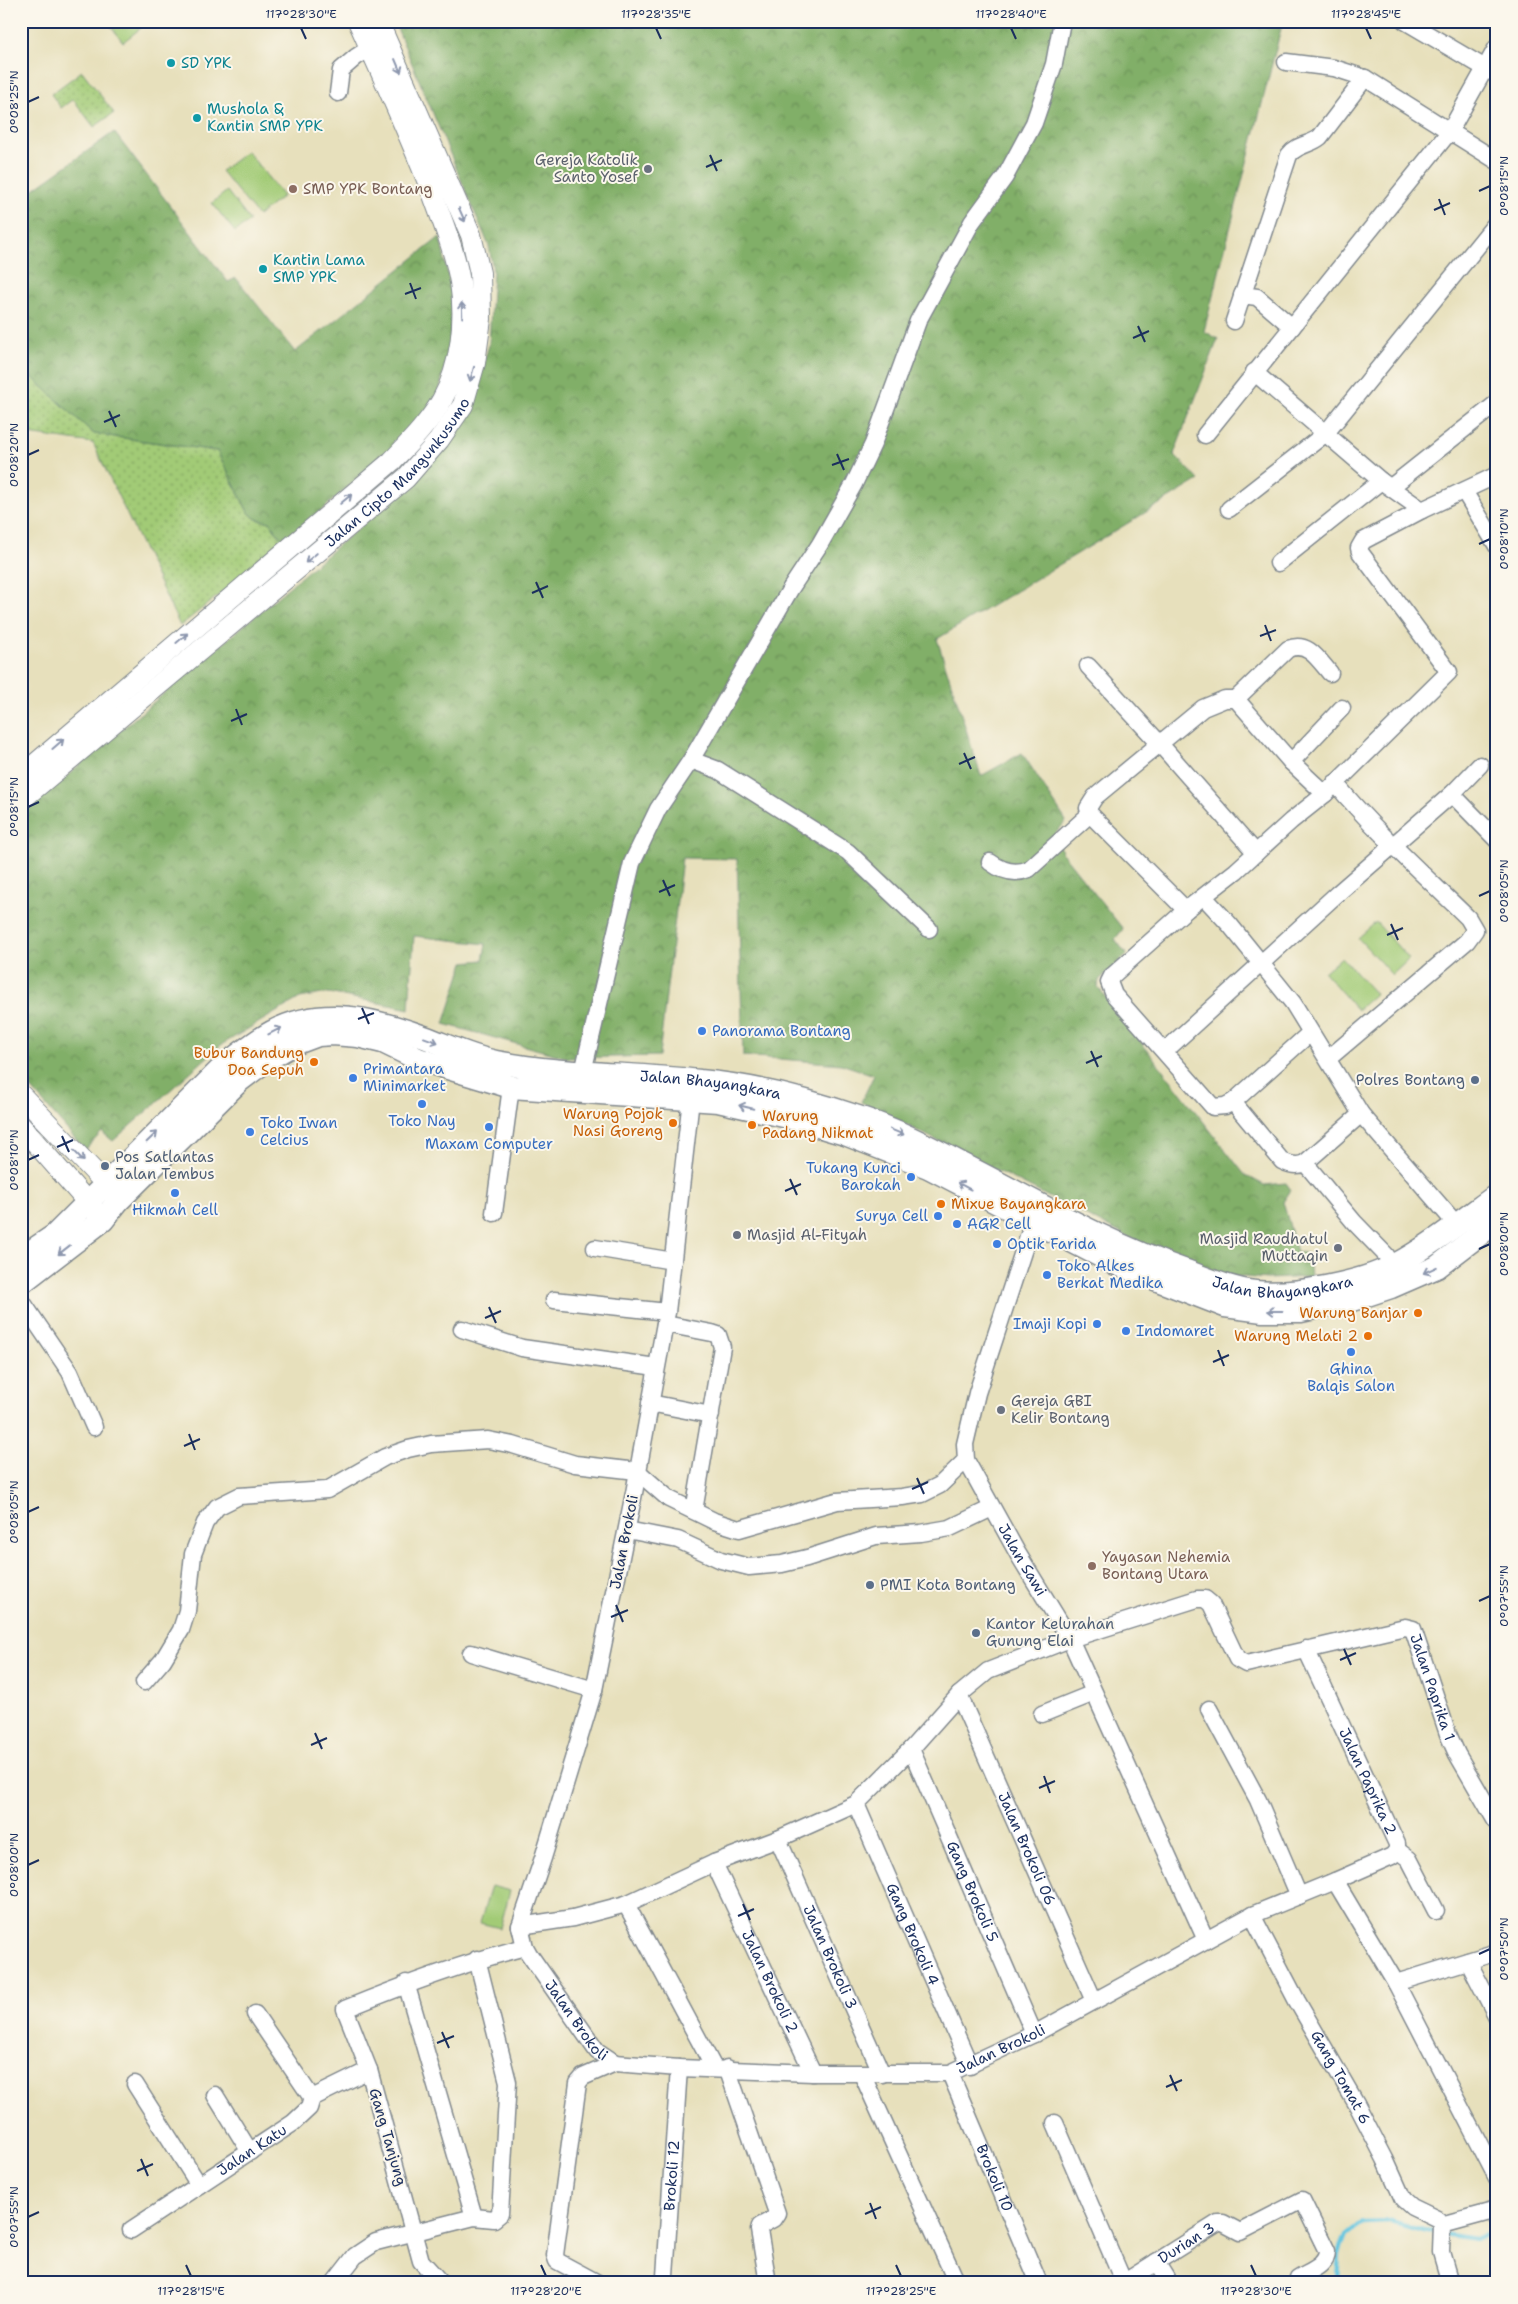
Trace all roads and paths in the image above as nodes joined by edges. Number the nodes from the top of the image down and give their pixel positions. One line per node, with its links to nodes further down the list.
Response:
1 (358, 21): 6 (street, Jalan Cipto Mangunkusumo)
2 (378, 21): 29 (street, Jalan Cipto Mangunkusumo, one-way to 29)
3 (1062, 21): 35 (street)
4 (1405, 21): 8 (street)
5 (1497, 47): 8 (street)
6 (370, 48): 10 (street); 28 (street, Jalan Cipto Mangunkusumo, one-way to 6)
7 (1286, 62): 9 (street)
8 (1490, 72): 11 (street)
9 (1365, 78): 11 (street); 14 (street)
10 (338, 93)
11 (1450, 131): 12 (street); 16 (street)
12 (1497, 160)
13 (1497, 222): 19 (street)
14 (1254, 298): 15 (street); 16 (street)
15 (1234, 321)
16 (1292, 327): 17 (street)
17 (1254, 372): 19 (street); 20 (street)
18 (1497, 403): 22 (street)
19 (1326, 433): 22 (street); 24 (street)
20 (1205, 435)
21 (1497, 476): 23 (street)
22 (1386, 484): 25 (street); 27 (street)
23 (1464, 491): 25 (street); 26 (street)
24 (1229, 509)
25 (1422, 510): 39 (street)
26 (1497, 546)
27 (1278, 563)
28 (236, 591): 29 (street); 38 (street, Jalan Cipto Mangunkusumo, one-way to 28)
29 (251, 608): 41 (street, Jalan Cipto Mangunkusumo)
30 (1088, 666): 34 (street)
31 (1330, 673): 32 (street)
32 (1236, 699): 34 (street); 36 (street)
33 (1342, 708): 36 (street)
34 (1160, 744): 42 (street); 45 (street)
35 (691, 760): 49 (street); 54 (street)
36 (1291, 762): 39 (street)
37 (1480, 765): 40 (street)
38 (21, 776)
39 (1330, 789): 44 (street); 45 (street)
40 (1452, 794): 43 (street); 44 (street)
41 (21, 800)
42 (1090, 814): 46 (street); 48 (street)
43 (1497, 840)
44 (1394, 846): 50 (street); 53 (street)
45 (1256, 853): 47 (street)
46 (990, 862)
47 (1204, 897): 48 (street); 50 (street)
48 (1186, 910): 52 (street)
49 (929, 929)
50 (1261, 962): 51 (street); 52 (street)
51 (1310, 1033): 53 (street); 58 (street)
52 (1165, 1051): 58 (street)
53 (1329, 1058): 59 (street)
54 (583, 1072): 62 (main road, Jalan Bhayangkara, one-way to 54); 70 (main road, Jalan Bhayangkara, one-way to 70)
55 (511, 1087): 57 (main road, Jalan Bhayangkara); 64 (main road, Jalan Bhayangkara); 66 (street)
56 (21, 1095): 62 (street, one-way to 62)
57 (691, 1098): 68 (main road, Jalan Bhayangkara, one-way to 57); 75 (street, Jalan Brokoli)
58 (1233, 1102): 61 (street)
59 (1361, 1114): 61 (street); 71 (street)
60 (21, 1126): 65 (street)
61 (1305, 1163): 76 (street)
62 (104, 1183): 64 (street); 65 (main road, Jalan Bhayangkara)
63 (1496, 1198): 71 (main road, Jalan Bhayangkara)
64 (118, 1201): 67 (main road, Jalan Bhayangkara)
65 (86, 1202): 67 (street); 74 (main road, Jalan Bhayangkara)
66 (494, 1213)
67 (103, 1220): 77 (main road, Jalan Bhayangkara, one-way to 77)
68 (1033, 1221): 70 (main road, Jalan Bhayangkara); 86 (street)
69 (1497, 1221): 71 (main road, Jalan Bhayangkara)
70 (1074, 1232): 73 (main road, Jalan Bhayangkara)
71 (1463, 1233): 73 (main road, Jalan Bhayangkara, one-way to 73); 76 (main road, Jalan Bhayangkara)
72 (595, 1248): 75 (street)
73 (1118, 1254): 76 (main road, Jalan Bhayangkara)
74 (21, 1258)
75 (673, 1261): 80 (street, Jalan Brokoli)
76 (1393, 1266)
77 (21, 1283)
78 (21, 1300): 85 (street)
79 (554, 1300): 80 (street)
80 (666, 1318): 82 (street, Jalan Brokoli); 84 (street)
81 (462, 1329): 82 (street)
82 (656, 1367): 83 (street, Jalan Brokoli)
83 (650, 1403): 84 (street); 87 (street, Jalan Brokoli)
84 (711, 1415): 89 (street)
85 (94, 1427)
86 (968, 1464): 88 (street, Jalan Sawi); 89 (street)
87 (637, 1471): 89 (street); 90 (street, Jalan Brokoli); 94 (street)
88 (988, 1501): 90 (street); 91 (street, Jalan Sawi)
89 (694, 1511)
90 (628, 1525): 95 (street, Jalan Brokoli)
91 (1070, 1639): 92 (street, Jalan Paprika 1); 96 (street, Jalan Sawi); 97 (street)
92 (1306, 1649): 102 (street, Jalan Paprika 1); 104 (street, Jalan Paprika 2)
93 (471, 1653): 95 (street)
94 (144, 1682)
95 (594, 1690): 111 (street, Jalan Brokoli)
96 (1094, 1693): 99 (street); 112 (street, Jalan Sawi)
97 (959, 1695): 100 (street); 119 (street, Jalan Brokoli 06)
98 (1209, 1709): 107 (street)
99 (1042, 1714)
100 (910, 1749): 101 (street); 122 (street, Gang Brokoli 5)
101 (856, 1804): 103 (street); 124 (street, Gang Brokoli 4)
102 (1497, 1823)
103 (778, 1839): 105 (street); 131 (street, Jalan Brokoli 3)
104 (1398, 1850): 106 (street, Jalan Paprika 2); 109 (street)
105 (714, 1863): 108 (street); 128 (street, Jalan Brokoli 2)
106 (1335, 1881): 107 (street, Jalan Brokoli); 118 (street)
107 (1299, 1896): 110 (street, Jalan Brokoli)
108 (626, 1904): 111 (street); 126 (street)
109 (1436, 1911)
110 (1252, 1915): 112 (street, Jalan Brokoli); 142 (street, Gang Tomat 6)
111 (520, 1926): 113 (street, Jalan Brokoli)
112 (1206, 1940): 119 (street, Jalan Brokoli)
113 (525, 1947): 115 (street); 123 (street, Jalan Brokoli)
114 (1497, 1952): 116 (street)
115 (477, 1959): 117 (street); 140 (street)
116 (1468, 1961): 118 (street); 121 (street)
117 (406, 1983): 127 (street, Gang Tanjung); 140 (street)
118 (1396, 1983): 137 (street)
119 (1094, 2001): 122 (street, Jalan Brokoli)
120 (254, 2014): 134 (street)
121 (1497, 2017)
122 (1034, 2034): 124 (street, Jalan Brokoli)
123 (615, 2063): 125 (street, Jalan Brokoli); 147 (street)
124 (970, 2066): 129 (street, Jalan Brokoli)
125 (679, 2068): 126 (street, Jalan Brokoli); 148 (street, Brokoli 12)
126 (721, 2068): 128 (street, Jalan Brokoli); 149 (street)
127 (369, 2070): 134 (street, Jalan Katu); 143 (street, Gang Tanjung)
128 (813, 2073): 130 (street, Jalan Brokoli)
129 (950, 2073): 131 (street, Jalan Brokoli); 151 (street, Brokoli 10)
130 (862, 2074): 131 (street, Jalan Brokoli); 150 (street)
131 (882, 2074)
132 (135, 2084): 138 (street)
133 (215, 2095): 136 (street)
134 (312, 2098): 136 (street, Jalan Katu)
135 (1055, 2123): 152 (street)
136 (250, 2152): 138 (street, Jalan Katu)
137 (1495, 2171)
138 (199, 2185): 141 (street, Jalan Katu)
139 (1497, 2210): 142 (street)
140 (474, 2217): 143 (street)
141 (131, 2230)
142 (1442, 2230): 155 (street)
143 (416, 2238): 145 (street); 146 (street, Gang Tanjung)
144 (1156, 2262): 152 (street, Durian 3); 153 (street); 154 (street, Durian 3)
145 (334, 2283)
146 (441, 2283)
147 (598, 2283)
148 (667, 2283)
149 (768, 2283)
150 (957, 2283)
151 (1039, 2283)
152 (1124, 2283)
153 (1169, 2283)
154 (1298, 2283)
155 (1450, 2283)

